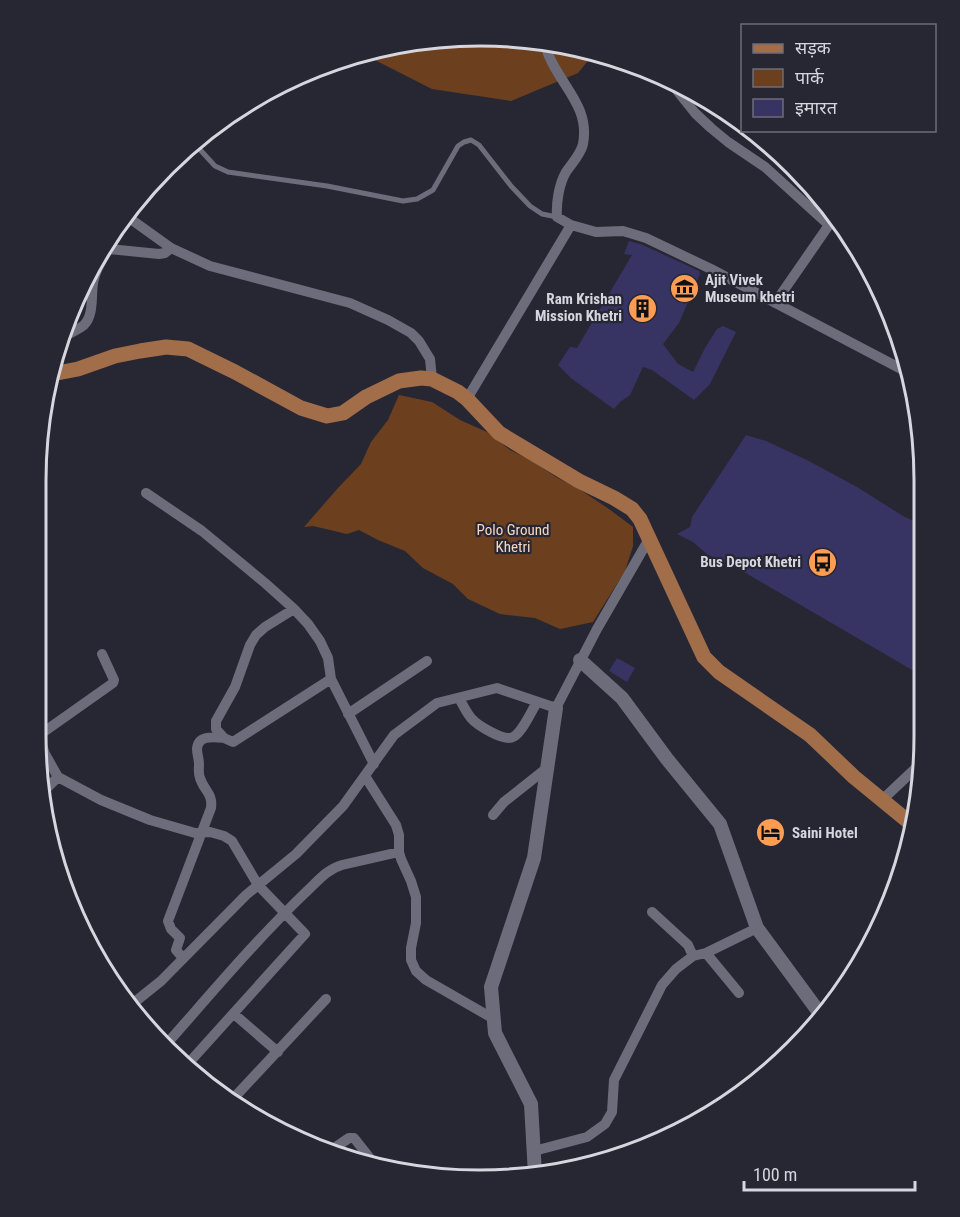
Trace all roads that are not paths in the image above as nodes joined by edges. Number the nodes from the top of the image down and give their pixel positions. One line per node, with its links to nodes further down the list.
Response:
1 (548, 52): 5 (street)
2 (682, 96): 4 (street)
3 (200, 149): 5 (lane)
4 (821, 212)
5 (557, 217): 7 (street)
6 (133, 221): 9 (street)
7 (571, 225): 12 (street); 17 (street)
8 (831, 225): 12 (street)
9 (171, 248): 10 (street); 16 (street)
10 (113, 249)
11 (93, 285): 13 (street)
12 (775, 303): 14 (street)
13 (73, 331)
14 (899, 367)
15 (60, 372): 16 (main road)
16 (432, 380): 17 (main road)
17 (467, 399): 19 (main road)
18 (146, 493): 20 (street)
19 (649, 538): 22 (street); 38 (main road)
20 (294, 609): 24 (street); 30 (street)
21 (102, 654): 29 (street)
22 (580, 660): 27 (street); 45 (street)
23 (427, 661): 28 (street)
24 (331, 679): 28 (street); 30 (street)
25 (459, 698): 26 (street); 26 (street); 32 (street)
26 (537, 702): 27 (street)
27 (556, 708): 33 (street)
28 (348, 714): 32 (street)
29 (46, 725)
30 (224, 738): 48 (street)
31 (47, 757): 36 (street)
32 (374, 764): 35 (street)
33 (547, 768): 39 (street); 54 (street)
34 (912, 771): 38 (street)
35 (365, 776): 41 (street); 42 (street)
36 (58, 777): 37 (street); 42 (street)
37 (49, 786)
38 (882, 800): 40 (main road)
39 (493, 814)
40 (906, 819)
41 (399, 852): 44 (street); 54 (street)
42 (258, 885): 44 (street); 48 (street)
43 (652, 912): 47 (street)
44 (285, 913): 53 (street); 55 (street)
45 (757, 928): 46 (street); 52 (street)
46 (706, 953): 47 (street); 49 (street)
47 (693, 956): 60 (street)
48 (183, 958): 51 (street)
49 (739, 993)
50 (326, 999): 56 (street)
51 (136, 1001)
52 (817, 1010)
53 (234, 1014): 56 (street); 57 (street)
54 (494, 1019): 60 (street)
55 (170, 1041)
56 (278, 1052): 58 (street)
57 (191, 1060)
58 (237, 1095)
59 (338, 1146): 61 (street)
60 (534, 1151): 62 (street)
61 (368, 1156)
62 (535, 1167)

